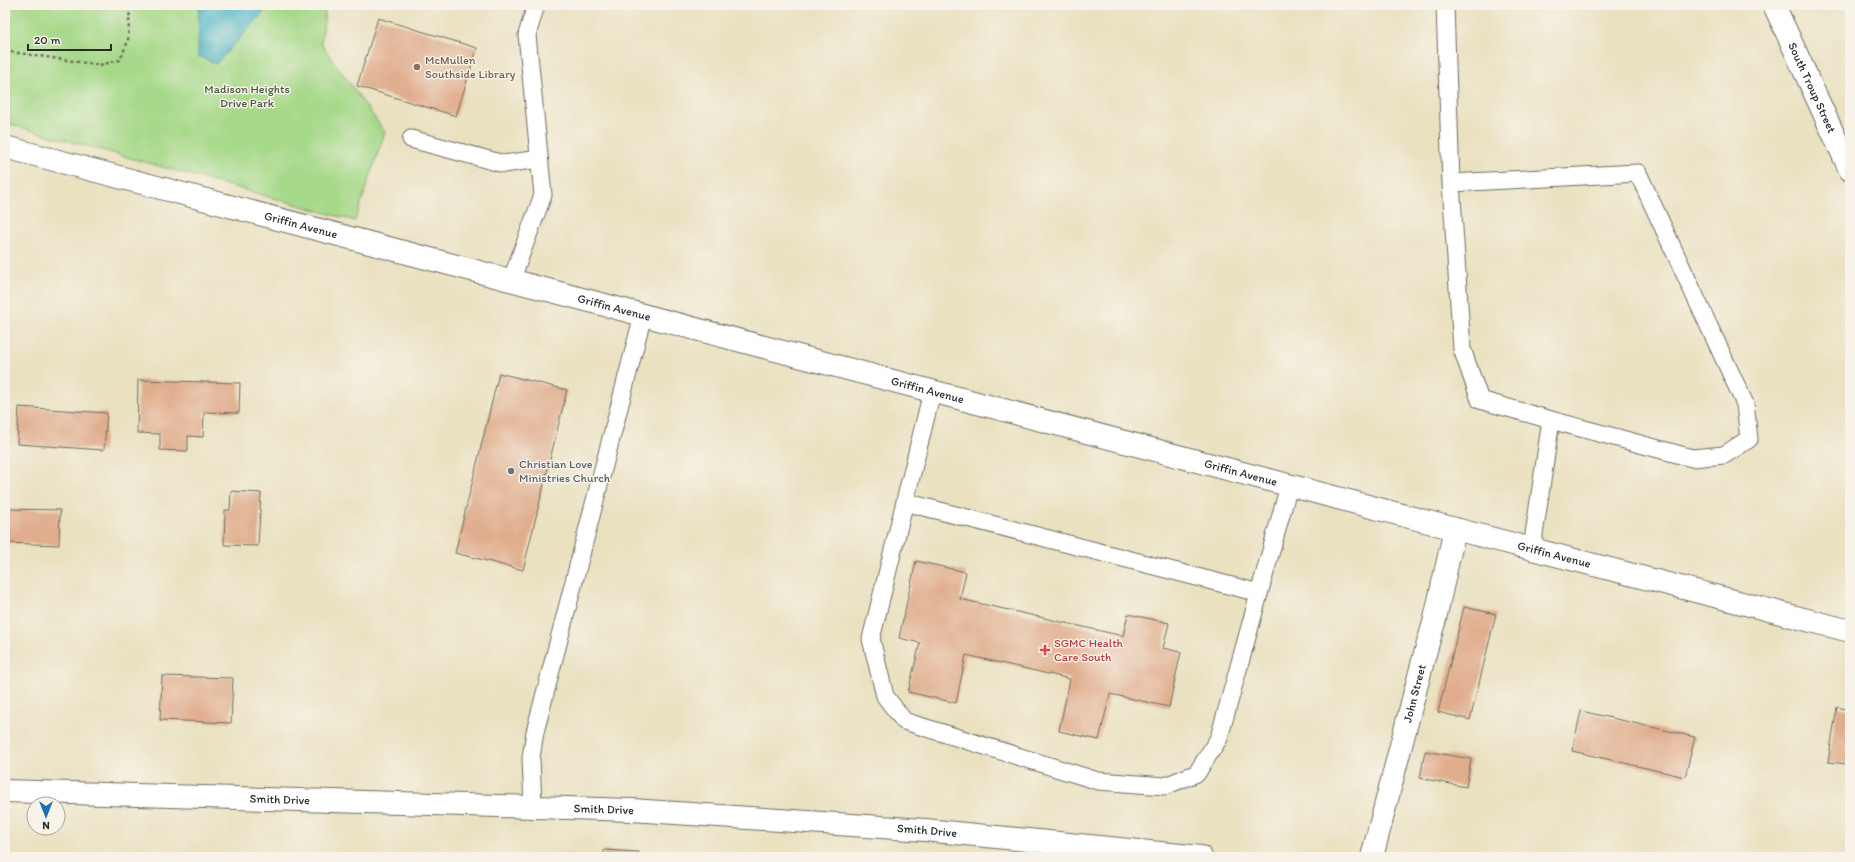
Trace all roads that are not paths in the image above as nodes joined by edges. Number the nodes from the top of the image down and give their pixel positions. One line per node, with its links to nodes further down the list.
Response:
1 (536, 5): 6 (lane)
2 (1446, 5): 8 (lane)
3 (1774, 5): 7 (main road, South Troup Street)
4 (411, 139): 6 (lane)
5 (5, 147): 9 (main road, Griffin Avenue)
6 (539, 159): 9 (lane)
7 (1850, 170)
8 (1451, 183): 12 (lane); 12 (lane)
9 (511, 281): 10 (main road, Griffin Avenue)
10 (643, 316): 11 (main road, Griffin Avenue); 20 (lane)
11 (932, 392): 13 (main road, Griffin Avenue); 14 (lane)
12 (1551, 420): 16 (lane)
13 (1289, 486): 15 (main road, Griffin Avenue); 17 (lane)
14 (905, 502): 17 (lane); 17 (lane)
15 (1454, 529): 16 (main road, Griffin Avenue); 22 (main road, John Street)
16 (1532, 548): 18 (main road, Griffin Avenue)
17 (1259, 593)
18 (1850, 631)
19 (5, 791): 20 (main road, Smith Drive)
20 (533, 807): 21 (main road, Smith Drive)
21 (1201, 857)
22 (1372, 857)

